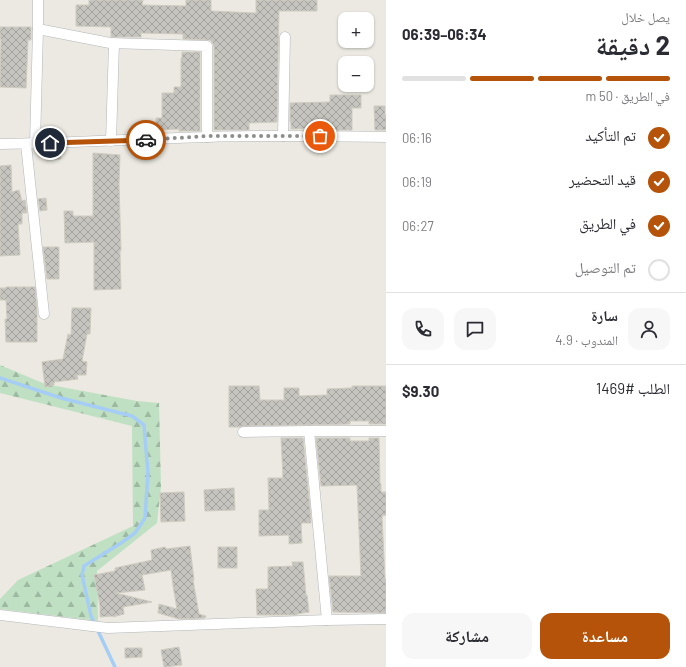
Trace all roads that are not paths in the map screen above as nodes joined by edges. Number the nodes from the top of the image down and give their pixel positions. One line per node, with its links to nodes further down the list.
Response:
1 (38, 0): 2 (street)
2 (38, 29): 4 (street); 10 (street)
3 (284, 37): 6 (street)
4 (114, 43): 5 (street); 8 (street)
5 (207, 136): 6 (street); 8 (street)
6 (283, 136): 7 (street)
7 (386, 137)
8 (111, 141): 10 (street)
9 (0, 144): 10 (street)
10 (30, 144): 11 (street)
11 (44, 314)
12 (309, 431): 13 (street); 14 (street); 17 (street)
13 (386, 431)
14 (243, 432)
15 (0, 615): 17 (street)
16 (386, 619): 17 (street)
17 (327, 620)

